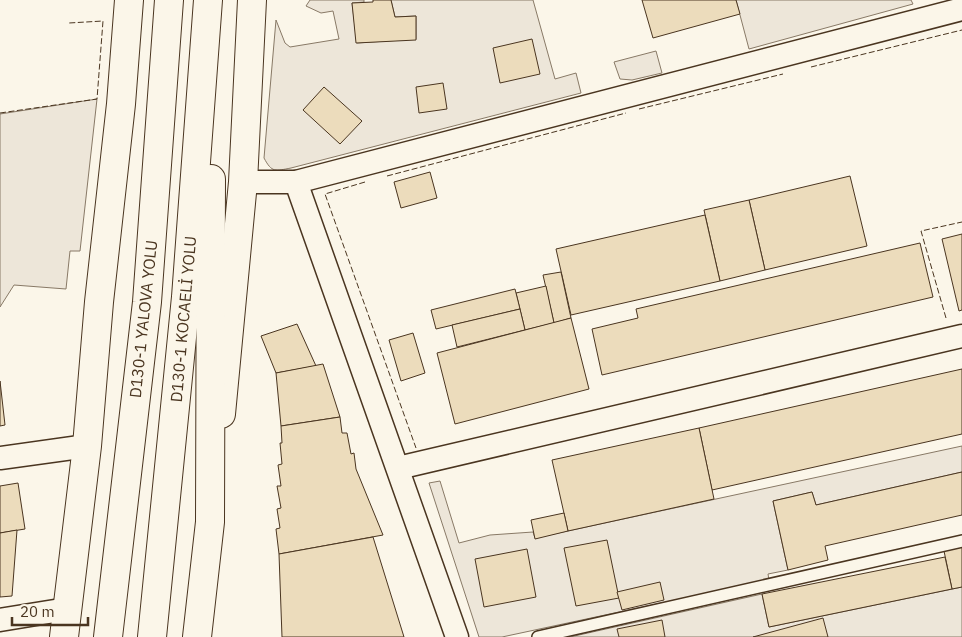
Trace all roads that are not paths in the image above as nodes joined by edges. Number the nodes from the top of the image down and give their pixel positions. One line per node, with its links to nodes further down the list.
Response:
1 (129, 0): 11 (main road)
2 (168, 0): 9 (main road, D130-1 YALOVA YOLU)
3 (208, 0): 21 (main road, D130-1 KOCAELİ YOLU)
4 (212, 0): 14 (main road)
5 (252, 0): 7 (main road)
6 (962, 9): 8 (street)
7 (243, 182): 8 (street); 14 (main road)
8 (296, 182): 13 (street)
9 (147, 302): 19 (main road); 20 (main road, D130-1 YALOVA YOLU)
10 (962, 336): 13 (street)
11 (87, 446): 12 (street); 16 (main road)
12 (0, 458)
13 (398, 468): 23 (street)
14 (210, 522): 22 (main road)
15 (962, 541): 24 (lane)
16 (68, 609): 17 (street); 18 (main road)
17 (0, 620)
18 (64, 637)
19 (90, 637)
20 (108, 637)
21 (152, 637)
22 (197, 637)
23 (457, 637)
24 (538, 637)

